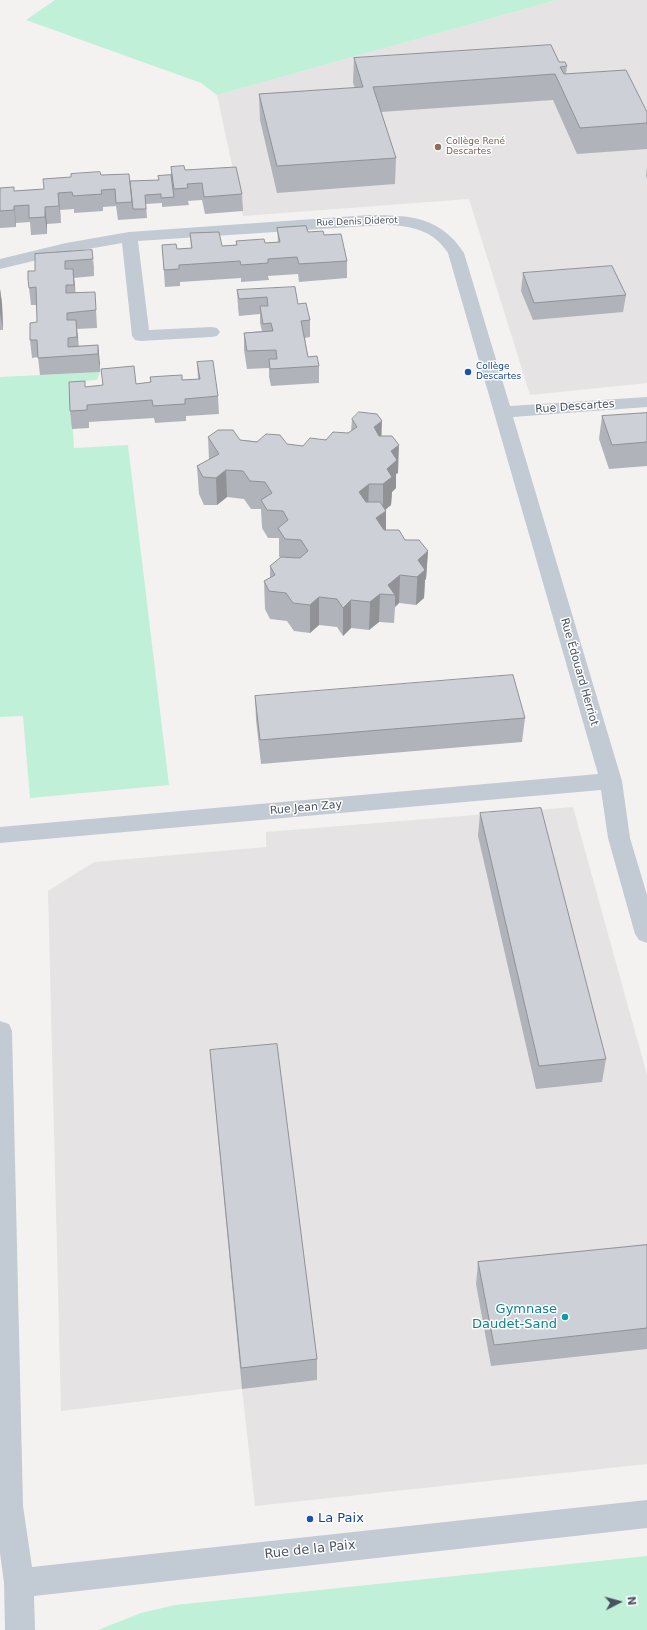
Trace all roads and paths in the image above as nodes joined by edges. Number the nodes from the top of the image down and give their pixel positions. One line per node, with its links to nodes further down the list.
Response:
1 (129, 237): 2 (street, Rue Denis Diderot); 3 (street); 5 (street, Rue Denis Diderot)
2 (0, 264)
3 (211, 332)
4 (647, 402): 5 (street, Rue Descartes)
5 (504, 412): 6 (street, Rue Édouard Herriot)
6 (611, 781): 7 (street, Rue Jean Zay); 8 (street, Rue Édouard Herriot)
7 (0, 835)
8 (637, 867): 9 (street, Rue Édouard Herriot)
9 (647, 934)
10 (0, 1031): 12 (street)
11 (647, 1514): 12 (street, Rue de la Paix)
12 (19, 1583): 13 (street)
13 (20, 1630)

